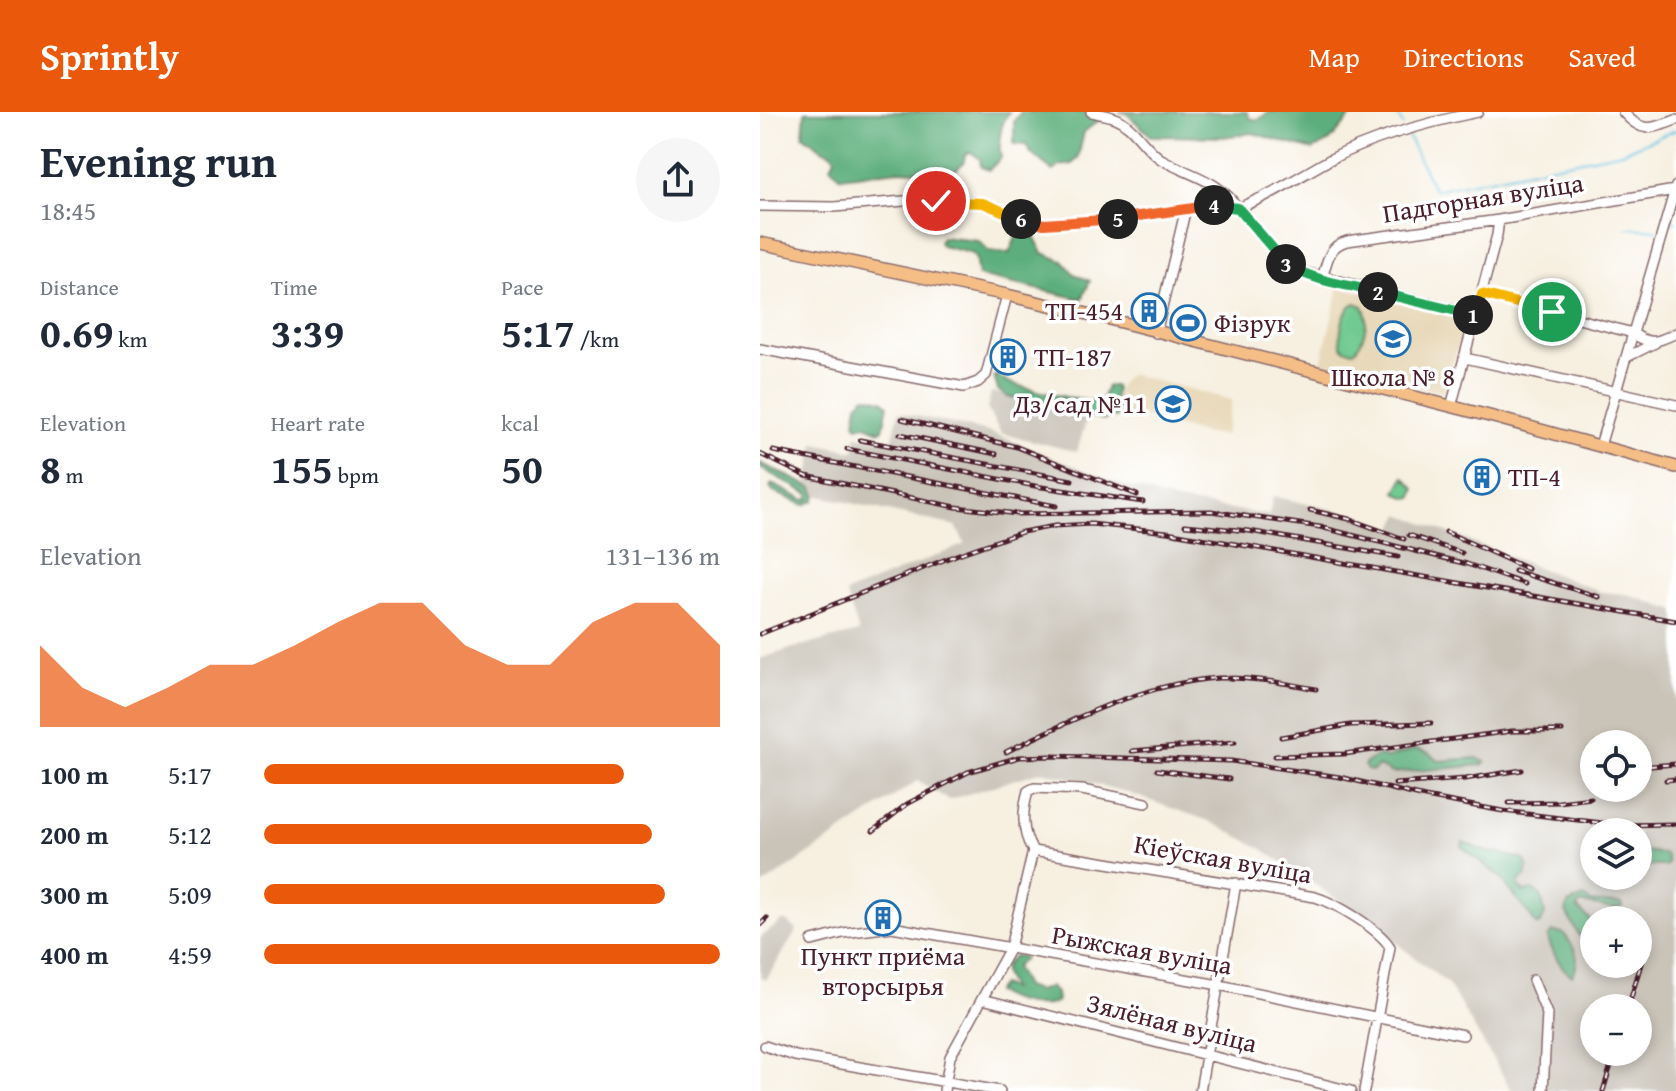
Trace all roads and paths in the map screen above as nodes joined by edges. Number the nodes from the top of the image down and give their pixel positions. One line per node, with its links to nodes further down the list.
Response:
1 (1091, 112): 8 (street)
2 (1478, 112): 8 (street)
3 (1623, 112): 4 (street)
4 (1676, 120)
5 (1676, 188): 9 (street, Падгорная вуліца); 16 (street)
6 (760, 206): 7 (street)
7 (1186, 208): 8 (street); 15 (street)
8 (1238, 208): 11 (street)
9 (1499, 220): 11 (street, Падгорная вуліца); 12 (street)
10 (760, 243): 13 (main road)
11 (1322, 279): 14 (street)
12 (1482, 294): 14 (street); 16 (street)
13 (1007, 295): 15 (main road); 19 (street)
14 (1476, 315): 21 (street)
15 (1156, 333): 24 (main road)
16 (1633, 333): 18 (street); 20 (street)
17 (1676, 333): 18 (street)
18 (1655, 343): 20 (street)
19 (760, 349)
20 (1627, 357): 22 (street)
21 (1465, 358): 22 (street); 24 (street)
22 (1617, 394): 23 (street); 25 (street)
23 (1676, 405)
24 (1451, 407): 25 (main road)
25 (1600, 446): 26 (main road)
26 (1676, 467)
27 (1146, 803): 28 (street)
28 (1033, 851): 29 (street, Кіеўская вуліца); 31 (street)
29 (1236, 883): 33 (street); 35 (street, Кіеўская вуліца)
30 (812, 941): 31 (street, Рыжская вуліца)
31 (1010, 948): 33 (street, Рыжская вуліца); 34 (street)
32 (1533, 980): 44 (street)
33 (1219, 985): 35 (street, Рыжская вуліца); 38 (street)
34 (982, 999): 38 (street, Зялёная вуліца); 39 (street)
35 (1377, 1017): 36 (street, Рыжская вуліца); 43 (street)
36 (1463, 1035)
37 (765, 1046): 39 (street)
38 (1207, 1053): 41 (street); 42 (street, Зялёная вуліца)
39 (944, 1086): 40 (street)
40 (1000, 1091)
41 (1200, 1091)
42 (1351, 1091)
43 (1364, 1091)
44 (1543, 1091)

